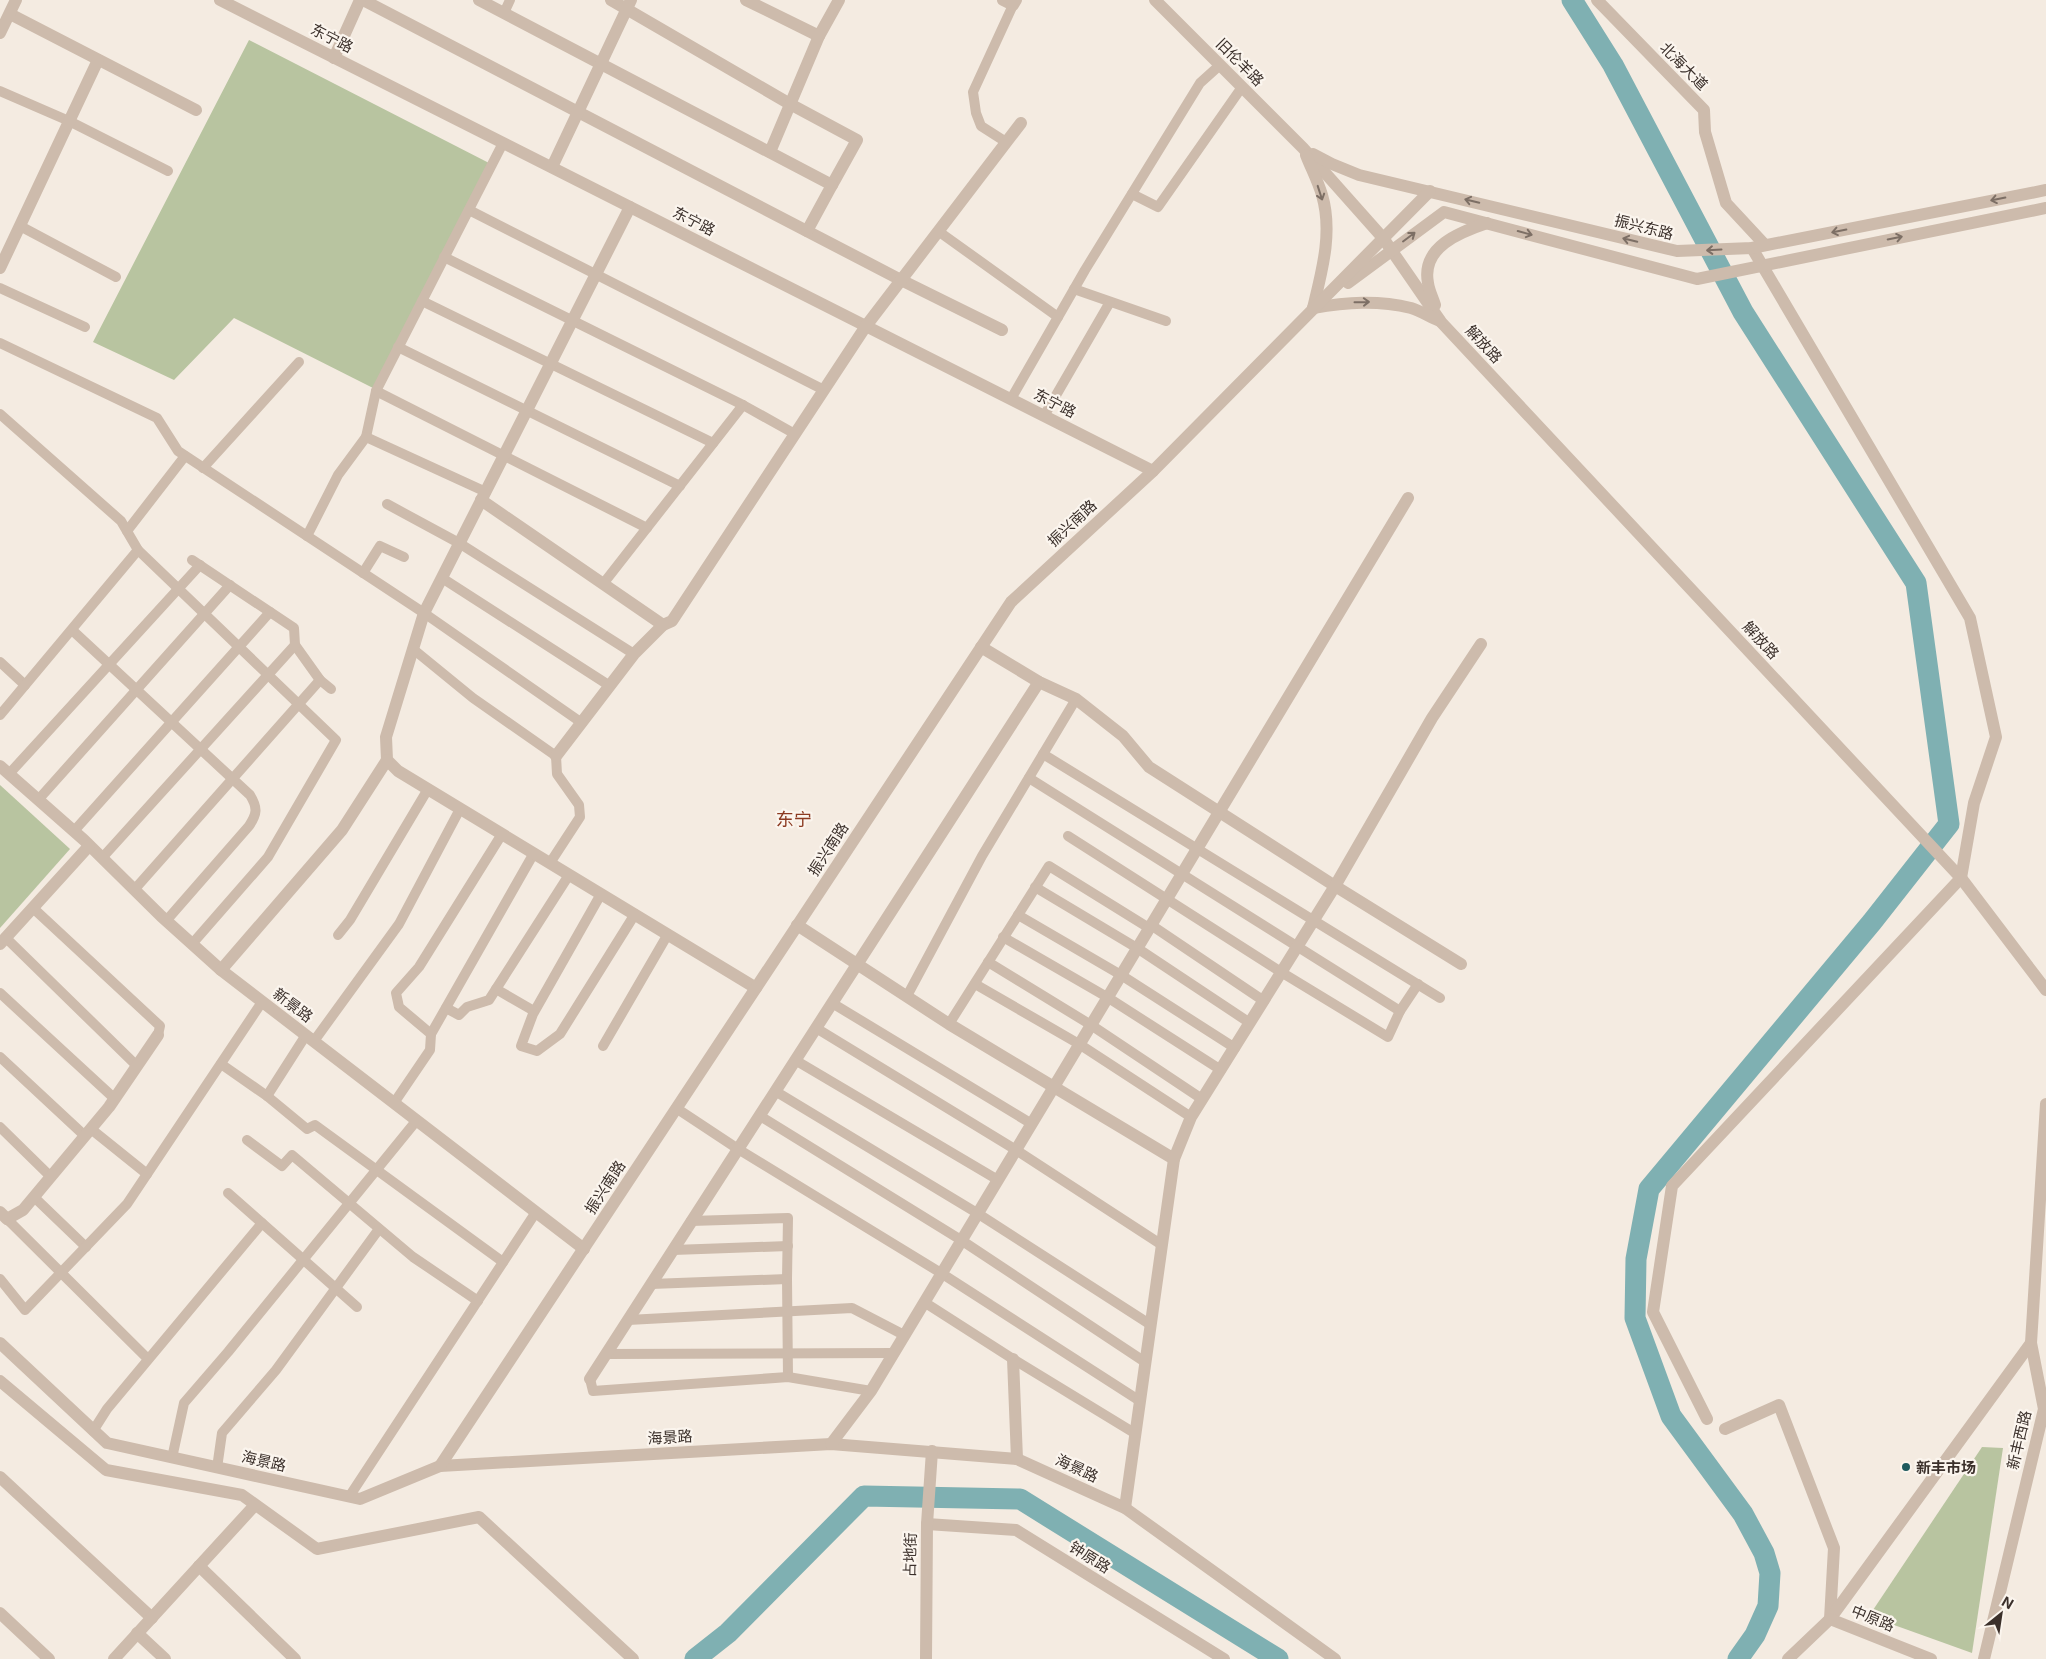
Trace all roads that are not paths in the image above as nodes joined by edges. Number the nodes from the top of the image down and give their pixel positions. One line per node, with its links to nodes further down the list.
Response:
1 (16, 0): 14 (street)
2 (220, 0): 17 (street, 东宁路)
3 (362, 0): 17 (street); 25 (street)
4 (479, 0): 13 (street)
5 (510, 0): 13 (lane)
6 (611, 0): 12 (street)
7 (746, 0): 16 (street)
8 (839, 0): 16 (street)
9 (1155, 0): 20 (street, 旧伦羊路)
10 (1597, 0): 46 (street, 北海大道)
11 (1010, 2): 28 (lane)
12 (629, 4): 19 (street); 23 (street)
13 (504, 13): 19 (street)
14 (10, 14): 15 (street); 18 (street)
15 (0, 33)
16 (819, 36): 23 (street)
17 (334, 58): 29 (street, 东宁路)
18 (98, 60): 24 (street); 26 (street)
19 (601, 64): 25 (street); 31 (street)
20 (1220, 65): 21 (street, 旧伦羊路); 37 (lane)
21 (1242, 86): 30 (street, 旧伦羊路); 37 (lane)
22 (0, 91): 26 (lane)
23 (790, 104): 31 (street); 34 (street)
24 (196, 110)
25 (578, 112): 32 (street); 43 (street)
26 (69, 121): 33 (lane); 42 (street)
27 (1021, 123): 28 (street)
28 (1006, 142): 44 (street)
29 (503, 143): 32 (street, 东宁路); 40 (lane)
30 (1303, 148): 36 (street, 振兴东路); 45 (street); 58 (street, one-way to 58)
31 (770, 152): 34 (street)
32 (552, 167): 38 (street, 东宁路)
33 (168, 171)
34 (832, 185): 43 (street)
35 (2046, 190): 46 (street, 振兴东路, one-way to 46)
36 (1430, 191): 45 (street); 46 (street, 振兴东路, one-way to 36)
37 (1132, 194): 55 (lane)
38 (630, 207): 51 (street); 63 (street, 东宁路)
39 (2046, 208): 49 (street, one-way to 39)
40 (469, 210): 48 (lane); 51 (lane)
41 (1487, 223): 47 (street, one-way to 41); 49 (street, one-way to 49); 62 (street)
42 (20, 226): 50 (street); 52 (lane)
43 (807, 231): 53 (street)
44 (938, 231): 53 (street); 59 (lane)
45 (1383, 238): 47 (street); 58 (street)
46 (1758, 247): 49 (street, 北海大道)
47 (1392, 250): 58 (street); 62 (street)
48 (444, 257): 56 (lane); 60 (lane)
49 (1762, 265): 145 (street, 北海大道)
50 (0, 268)
51 (596, 275): 60 (street); 70 (lane)
52 (116, 277)
53 (901, 280): 63 (street); 65 (street)
54 (0, 288): 64 (lane)
55 (1074, 289): 57 (lane); 59 (lane)
56 (422, 301): 67 (lane); 69 (lane)
57 (1110, 302): 61 (lane); 76 (lane)
58 (1314, 308): 62 (street, one-way to 62); 83 (street, 振兴南路)
59 (1058, 316): 72 (lane)
60 (572, 320): 69 (street); 73 (lane)
61 (1166, 321)
62 (1441, 322): 145 (street, 解放路)
63 (866, 326): 70 (street); 72 (street, 东宁路)
64 (85, 327)
65 (1002, 330)
66 (0, 343): 80 (lane)
67 (398, 347): 71 (lane); 74 (lane)
68 (299, 362): 82 (lane)
69 (550, 363): 74 (street); 79 (lane)
70 (824, 390): 77 (street)
71 (376, 391): 78 (lane); 81 (lane)
72 (1011, 399): 76 (street, 东宁路)
73 (743, 404): 77 (lane); 79 (lane)
74 (526, 411): 81 (street); 84 (lane)
75 (0, 414): 89 (lane)
76 (1044, 416): 83 (street, 东宁路)
77 (795, 434): 102 (street)
78 (366, 436): 85 (lane); 90 (lane)
79 (713, 443): 84 (lane)
80 (185, 456): 82 (lane); 89 (lane)
81 (504, 456): 85 (street); 88 (lane)
82 (203, 468): 90 (lane)
83 (1153, 470): 106 (street, 振兴南路)
84 (680, 486): 88 (lane)
85 (483, 496): 91 (street); 96 (street)
86 (1408, 498): 134 (street)
87 (387, 504): 91 (lane)
88 (647, 528): 96 (lane)
89 (127, 531): 92 (lane)
90 (306, 536): 94 (lane)
91 (459, 543): 95 (street); 109 (lane)
92 (138, 550): 98 (lane); 103 (lane)
93 (404, 557): 94 (lane)
94 (364, 573): 100 (lane)
95 (442, 578): 100 (street); 116 (lane)
96 (603, 584): 102 (street)
97 (230, 585): 98 (lane); 99 (lane); 101 (lane)
98 (179, 589): 101 (lane); 111 (lane)
99 (270, 612): 105 (lane); 107 (lane)
100 (424, 613): 108 (street); 123 (lane)
101 (204, 614): 107 (lane); 118 (lane)
102 (663, 625): 109 (street)
103 (72, 630): 111 (lane); 115 (lane)
104 (1481, 644): 146 (street)
105 (294, 645): 112 (lane); 113 (lane)
106 (981, 646): 114 (street); 156 (street, 振兴南路)
107 (239, 647): 112 (lane); 122 (lane)
108 (413, 649): 126 (lane); 127 (street)
109 (634, 654): 116 (street)
110 (0, 662): 115 (lane)
111 (109, 664): 118 (lane); 128 (lane)
112 (268, 675): 120 (lane); 124 (lane)
113 (320, 680): 117 (lane); 120 (lane)
114 (1039, 682): 119 (street); 166 (street)
115 (25, 685): 121 (lane)
116 (610, 686): 123 (street)
117 (331, 689)
118 (137, 690): 122 (lane); 132 (lane)
119 (1076, 700): 125 (lane); 134 (street)
120 (299, 704): 130 (lane); 162 (lane)
121 (0, 715)
122 (171, 722): 124 (lane); 135 (lane)
123 (582, 723): 126 (street)
124 (200, 749): 130 (lane); 141 (lane)
125 (1043, 754): 129 (lane); 139 (lane)
126 (556, 756): 142 (lane)
127 (387, 760): 131 (street); 168 (street)
128 (4, 770): 132 (street, 新景路)
129 (1029, 778): 143 (lane); 177 (lane)
130 (232, 779): 148 (lane); 154 (lane)
131 (428, 789): 133 (street); 159 (lane)
132 (38, 800): 135 (street, 新景路)
133 (460, 809): 136 (street); 192 (lane)
134 (1219, 811): 139 (street); 146 (street)
135 (74, 831): 138 (street, 新景路)
136 (502, 834): 140 (street); 190 (lane)
137 (1068, 836): 150 (lane)
138 (90, 846): 141 (street, 新景路); 151 (street)
139 (1197, 847): 143 (street); 155 (lane)
140 (534, 853): 142 (street); 183 (lane)
141 (102, 858): 148 (street, 新景路)
142 (550, 863): 144 (street)
143 (1182, 873): 150 (street); 163 (lane)
144 (569, 874): 149 (street); 174 (lane)
145 (1961, 878): 175 (street, 解放路); 266 (street)
146 (1335, 886): 155 (street); 167 (street)
147 (1035, 887): 153 (lane); 157 (lane); 164 (lane)
148 (134, 890): 154 (street, 新景路)
149 (601, 894): 152 (street); 184 (lane)
150 (1166, 899): 157 (street); 169 (lane)
151 (33, 908): 161 (street); 191 (lane)
152 (635, 914): 158 (street); 184 (lane)
153 (1018, 915): 160 (lane); 170 (lane)
154 (166, 921): 162 (street, 新景路)
155 (1314, 921): 163 (street); 172 (lane)
156 (798, 924): 166 (street); 173 (street, 振兴南路)
157 (1149, 928): 164 (street); 180 (lane)
158 (668, 934): 173 (street); 194 (lane)
159 (338, 935)
160 (1004, 937): 165 (lane); 178 (lane)
161 (3, 941): 199 (lane)
162 (192, 944): 168 (street, 新景路)
163 (1298, 947): 169 (street); 185 (lane)
164 (1137, 948): 170 (street); 186 (lane)
165 (988, 962): 171 (lane); 188 (lane)
166 (857, 964): 177 (street); 182 (street)
167 (1461, 964)
168 (221, 970): 181 (street, 新景路)
169 (1281, 972): 180 (street); 185 (lane)
170 (1121, 975): 178 (street); 195 (lane)
171 (974, 984): 187 (lane); 193 (lane)
172 (1418, 984): 179 (lane); 185 (lane)
173 (756, 988): 208 (street, 振兴南路)
174 (496, 989): 183 (lane); 184 (lane)
175 (2046, 990)
176 (0, 993): 204 (lane)
177 (907, 996): 187 (street)
178 (1107, 998): 188 (street); 200 (lane)
179 (1440, 998)
180 (1264, 1001): 186 (street)
181 (262, 1002): 192 (street, 新景路); 198 (lane)
182 (832, 1003): 189 (street); 212 (lane)
183 (446, 1008): 190 (lane)
184 (534, 1011)
185 (1400, 1011)
186 (1250, 1023): 195 (street)
187 (949, 1024): 201 (street)
188 (1091, 1024): 193 (street); 205 (lane)
189 (816, 1028): 197 (street); 217 (lane)
190 (431, 1034): 206 (lane)
191 (158, 1035): 199 (street)
192 (310, 1038): 203 (lane); 206 (street, 新景路)
193 (1079, 1044): 201 (street); 210 (lane)
194 (603, 1046)
195 (1235, 1048): 200 (street)
196 (0, 1057): 214 (lane)
197 (796, 1060): 202 (street); 222 (lane)
198 (220, 1064): 203 (lane); 220 (lane)
199 (137, 1066): 204 (street)
200 (1220, 1070): 205 (street)
201 (1053, 1088): 212 (street); 218 (street)
202 (775, 1091): 209 (street); 227 (lane)
203 (267, 1096): 219 (lane)
204 (114, 1099): 214 (street)
205 (1202, 1099): 210 (street)
206 (394, 1103): 211 (street, 新景路)
207 (2046, 1104): 254 (street, 新丰西路)
208 (676, 1108): 216 (lane); 236 (street, 振兴南路)
209 (760, 1116): 216 (street); 232 (lane)
210 (1191, 1117): 218 (street)
211 (416, 1120): 219 (lane); 226 (street, 新景路)
212 (1032, 1124): 217 (street)
213 (0, 1128): 221 (lane)
214 (88, 1133): 220 (lane); 221 (street)
215 (247, 1140): 225 (lane)
216 (738, 1149): 229 (street); 241 (lane)
217 (1016, 1150): 222 (street); 233 (lane)
218 (1174, 1159): 233 (street)
219 (376, 1170): 225 (lane); 239 (lane)
220 (147, 1174): 235 (lane)
221 (51, 1177): 224 (street)
222 (998, 1180): 227 (street)
223 (228, 1194): 230 (lane)
224 (34, 1197): 228 (street); 235 (lane)
225 (349, 1203): 231 (lane); 238 (lane)
226 (536, 1212): 236 (street, 新景路); 239 (lane)
227 (978, 1213): 232 (street); 251 (lane)
228 (4, 1215): 240 (lane)
229 (692, 1221): 234 (lane); 237 (street)
230 (262, 1223): 238 (lane); 258 (lane)
231 (379, 1229): 245 (lane); 246 (lane)
232 (961, 1240): 241 (street); 260 (lane)
233 (1162, 1245): 251 (street)
234 (788, 1246): 237 (lane); 243 (lane)
235 (86, 1247): 240 (lane)
236 (584, 1249): 274 (street, 振兴南路)
237 (673, 1250): 244 (street)
238 (303, 1260): 245 (lane); 272 (lane)
239 (503, 1262): 246 (lane)
240 (61, 1272): 242 (lane); 258 (lane)
241 (942, 1273): 247 (street); 265 (lane)
242 (0, 1279)
243 (787, 1280): 244 (lane); 249 (lane)
244 (651, 1284): 250 (street)
245 (335, 1288): 248 (lane); 275 (lane)
246 (478, 1301): 277 (lane)
247 (924, 1302): 252 (street); 259 (lane)
248 (356, 1307)
249 (787, 1312): 250 (lane); 252 (lane); 257 (lane)
250 (628, 1320): 256 (street)
251 (1151, 1325): 260 (street)
252 (904, 1335): 255 (street)
253 (0, 1342): 268 (street, 海景路)
254 (2032, 1343): 284 (street); 296 (street, 新丰西路)
255 (893, 1353): 257 (lane); 264 (street)
256 (606, 1354): 257 (lane); 262 (street)
257 (788, 1354): 261 (lane)
258 (148, 1359): 268 (lane)
259 (1013, 1359): 269 (lane); 273 (street)
260 (1145, 1362): 265 (street)
261 (788, 1377): 262 (lane); 264 (lane)
262 (590, 1379)
263 (0, 1381): 278 (street)
264 (871, 1391): 270 (street)
265 (1140, 1401): 269 (street)
266 (1707, 1419)
267 (1725, 1429): 284 (street)
268 (93, 1431): 272 (street, 海景路)
269 (1136, 1434): 279 (street)
270 (831, 1444): 271 (street, 海景路); 274 (street, 海景路)
271 (932, 1451): 273 (street, 海景路); 280 (street, 占地街)
272 (172, 1458): 275 (street, 海景路)
273 (1017, 1459): 279 (street, 海景路)
274 (440, 1466): 277 (street, 海景路)
275 (217, 1468): 277 (street, 海景路)
276 (0, 1477): 283 (street)
277 (349, 1497)
278 (256, 1505): 281 (street); 290 (street)
279 (1125, 1508): 293 (street, 海景路)
280 (927, 1524): 291 (street, 占地街); 292 (street, 钟原路)
281 (199, 1566): 283 (street); 289 (street)
282 (0, 1613): 286 (street)
283 (152, 1618): 285 (street)
284 (1830, 1618): 294 (street, 中原路); 295 (street, 中原路)
285 (137, 1634): 287 (street); 288 (street)
286 (49, 1659)
287 (114, 1659)
288 (165, 1659)
289 (295, 1659)
290 (633, 1659)
291 (926, 1659)
292 (1224, 1659)
293 (1335, 1659)
294 (1788, 1659)
295 (1931, 1659)
296 (1984, 1659)

